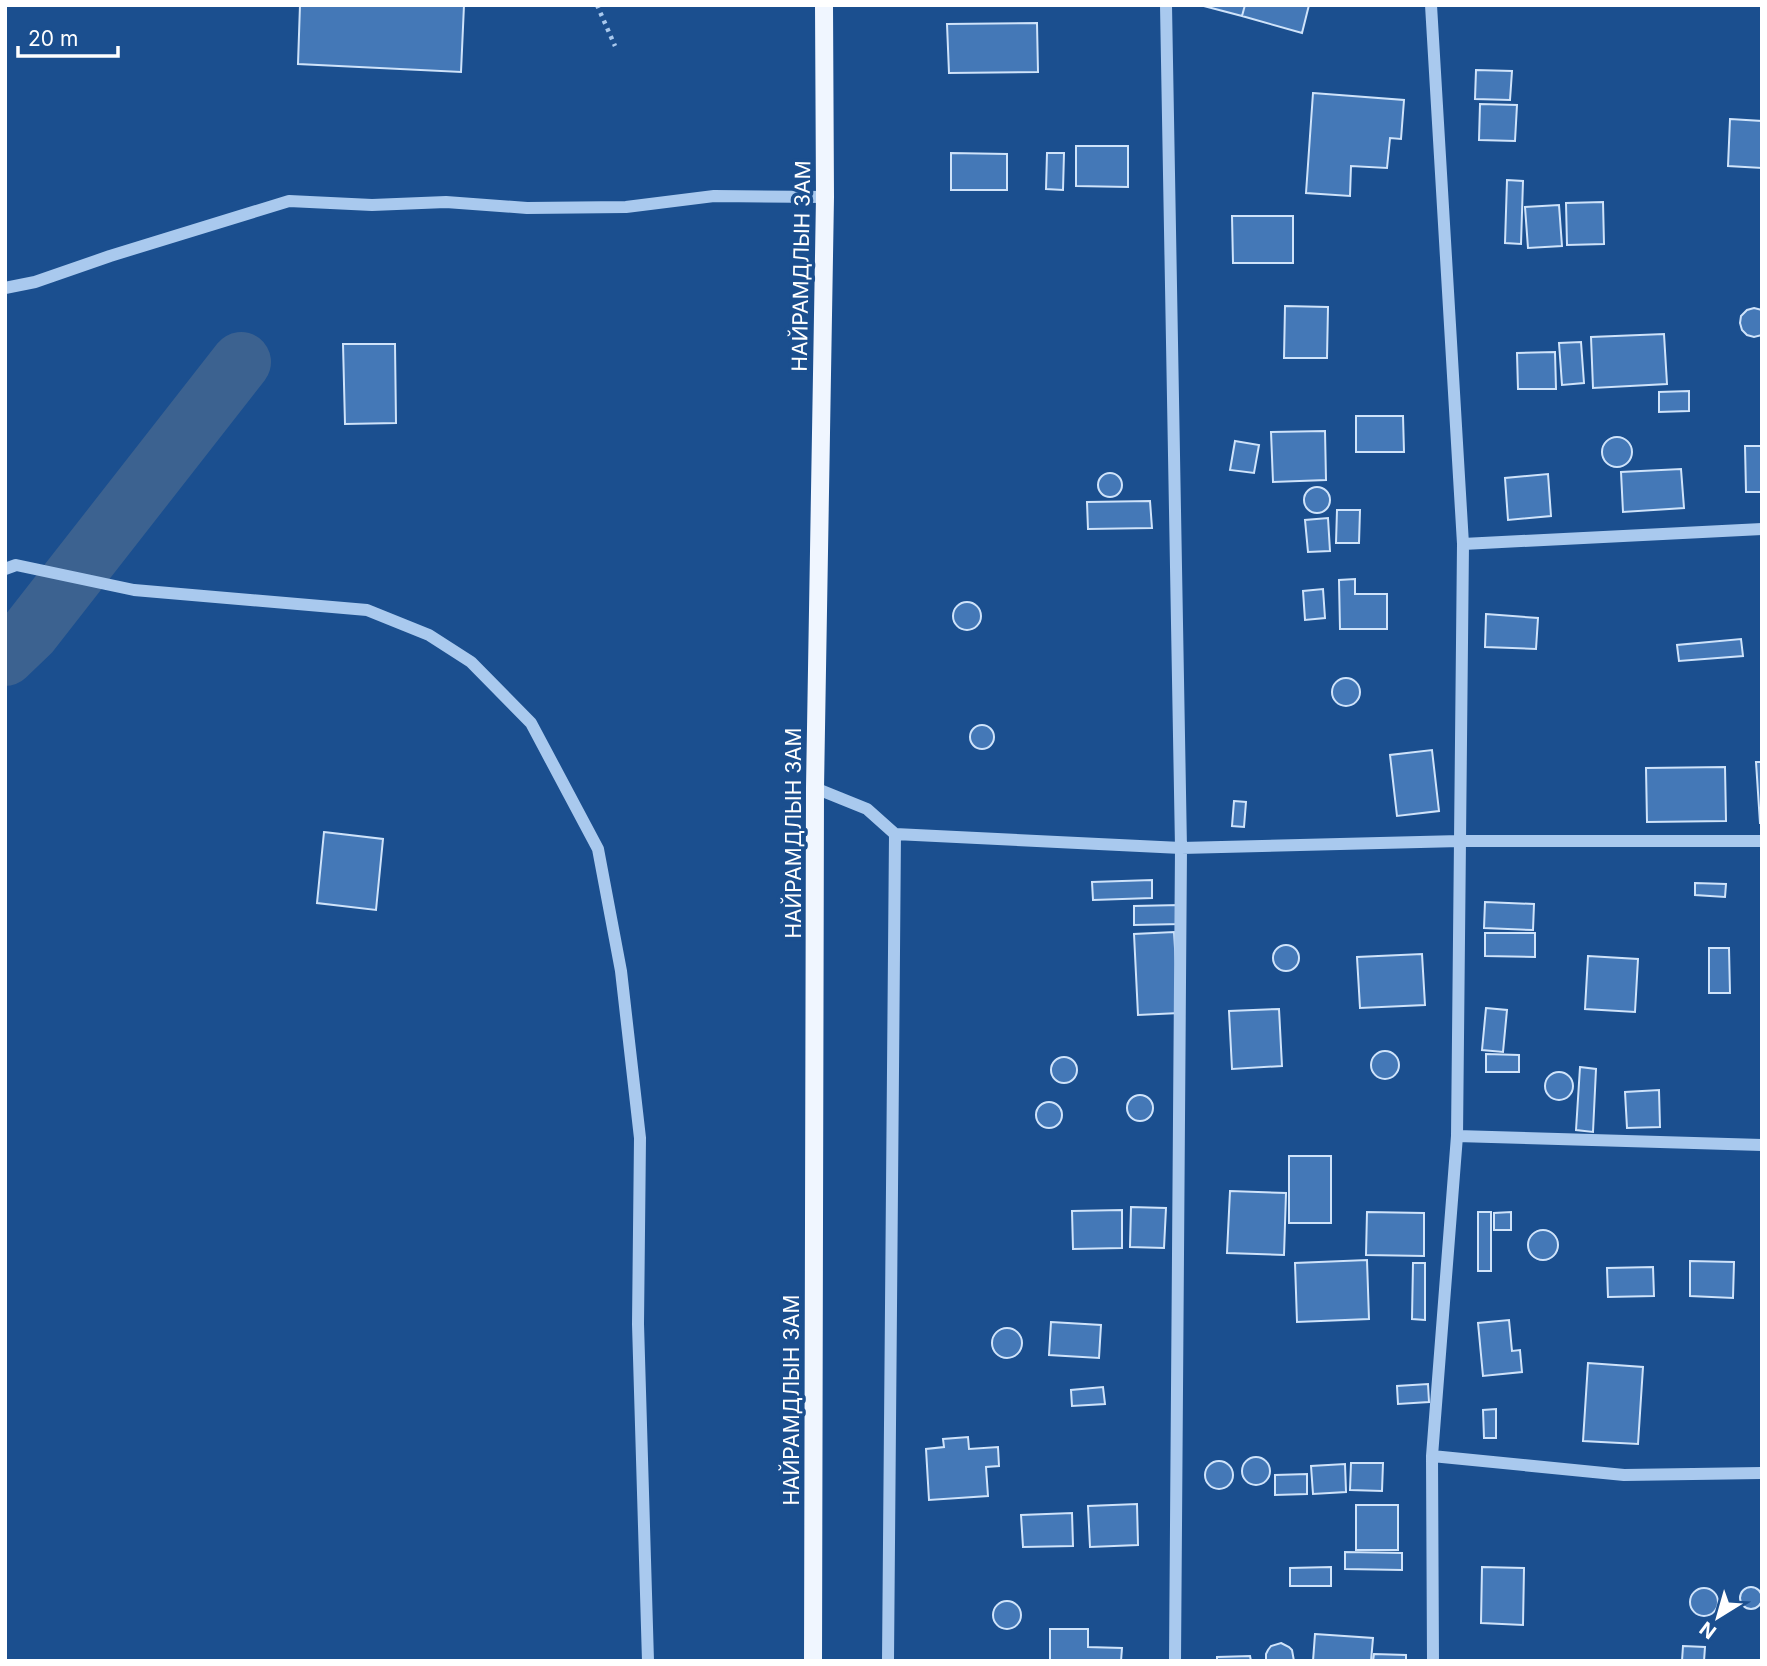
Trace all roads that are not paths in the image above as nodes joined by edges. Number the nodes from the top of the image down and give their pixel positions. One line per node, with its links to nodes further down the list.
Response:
1 (824, 5): 4 (main road, НАЙРАМДЛЫН ЗАМ)
2 (1166, 5): 13 (street)
3 (1431, 5): 7 (street)
4 (825, 197): 5 (street); 9 (main road, НАЙРАМДЛЫН ЗАМ)
5 (5, 288)
6 (1762, 529): 7 (street)
7 (1463, 544): 11 (street)
8 (12, 566): 18 (street)
9 (815, 788): 10 (street); 19 (main road, НАЙРАМДЛЫН ЗАМ)
10 (895, 834): 13 (street); 20 (street)
11 (1460, 841): 12 (street); 13 (street); 14 (street)
12 (1762, 841)
13 (1181, 848): 21 (street)
14 (1457, 1136): 15 (street); 16 (street)
15 (1762, 1145)
16 (1432, 1456): 17 (street); 22 (street)
17 (1762, 1473)
18 (648, 1661)
19 (813, 1661)
20 (888, 1661)
21 (1175, 1661)
22 (1433, 1661)

